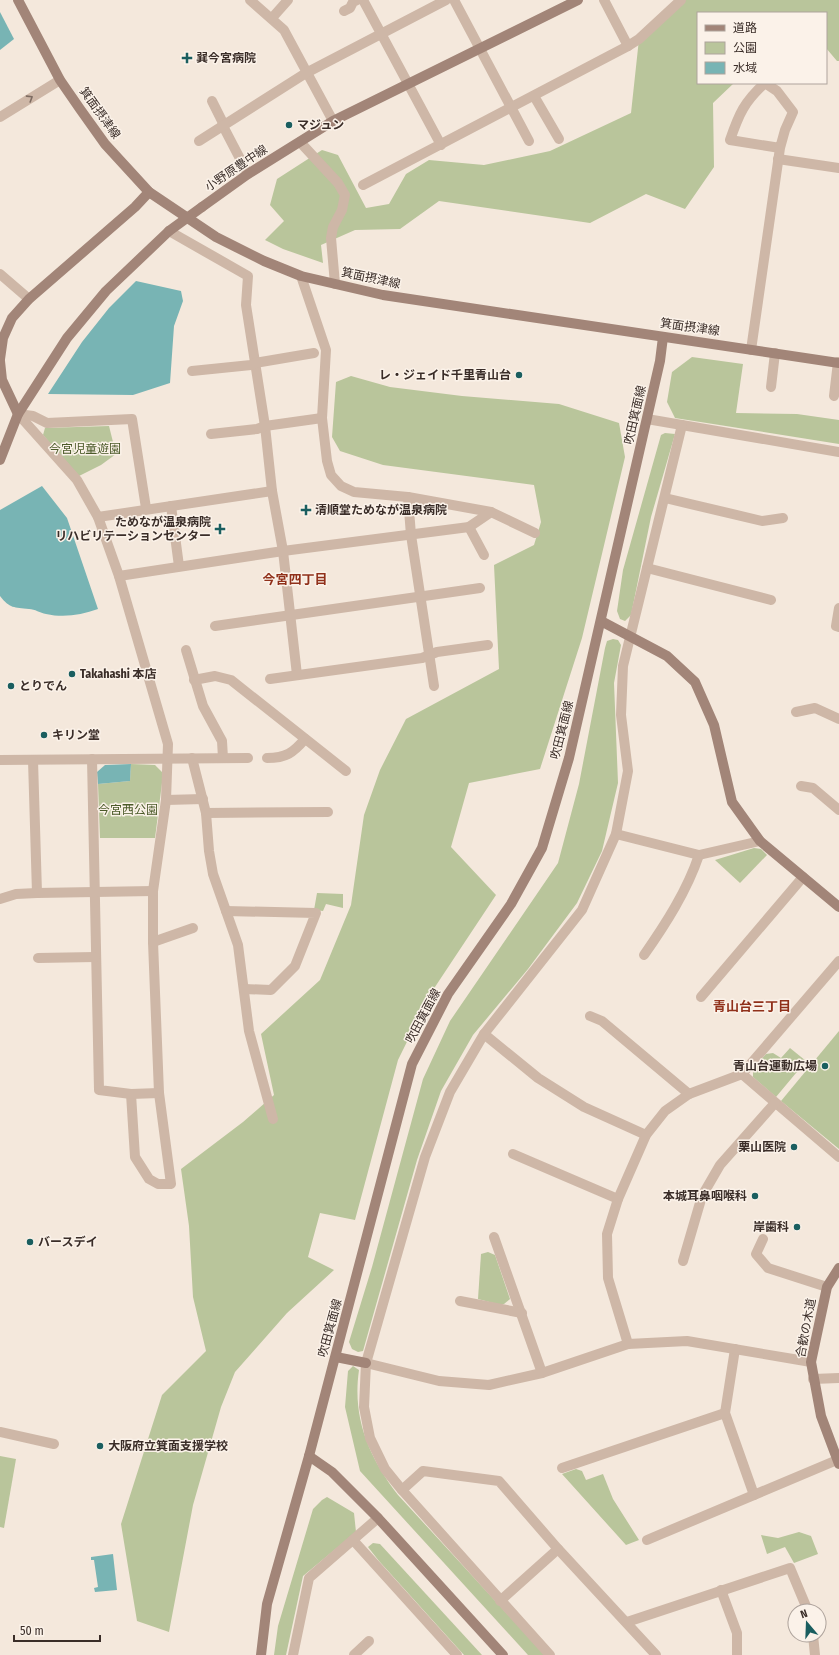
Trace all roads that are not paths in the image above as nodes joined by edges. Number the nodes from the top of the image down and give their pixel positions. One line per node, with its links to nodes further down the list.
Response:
1 (18, 0): 17 (main road, 箕面摂津線)
2 (250, 0): 12 (street)
3 (288, 0): 12 (street)
4 (357, 0): 11 (street)
5 (363, 0): 13 (street)
6 (446, 0): 13 (street)
7 (454, 0): 15 (street)
8 (578, 0): 15 (main road, 小野原豊中線)
9 (604, 0): 14 (street)
10 (681, 0): 14 (street)
11 (344, 11)
12 (272, 18): 16 (street)
13 (381, 34): 16 (street); 18 (street)
14 (628, 46): 22 (street)
15 (480, 47): 18 (main road, 小野原豊中線); 24 (street)
16 (306, 73): 26 (street); 27 (street)
17 (60, 80): 25 (street, one-way to 17); 38 (main road, 箕面摂津線)
18 (407, 84): 26 (main road, 小野原豊中線); 32 (street)
19 (764, 84): 33 (street)
20 (768, 84): 21 (street)
21 (779, 87): 33 (street)
22 (534, 96): 24 (street); 28 (street)
23 (212, 101): 27 (street)
24 (511, 108): 30 (street); 32 (street)
25 (0, 117)
26 (332, 121): 31 (main road, 小野原豊中線)
27 (223, 126): 29 (street); 36 (street)
28 (559, 139)
29 (199, 141)
30 (529, 141)
31 (300, 142): 36 (main road, 小野原豊中線); 42 (street)
32 (441, 145): 37 (street)
33 (780, 148): 34 (street)
34 (778, 159): 35 (street); 45 (street)
35 (839, 168)
36 (248, 174): 39 (main road, 小野原豊中線, bridge)
37 (363, 185)
38 (149, 192): 41 (main road, 箕面摂津線); 43 (main road)
39 (169, 231): 49 (street); 54 (main road, 小野原豊中線)
40 (0, 274): 43 (street)
41 (301, 276): 42 (main road, 箕面摂津線); 55 (street)
42 (335, 284): 44 (main road, 箕面摂津線)
43 (29, 299): 48 (main road)
44 (663, 337): 45 (main road, 箕面摂津線); 56 (main road, 吹田箕面線)
45 (751, 350): 47 (main road, 箕面摂津線)
46 (314, 353): 49 (street)
47 (775, 353): 50 (main road, 箕面摂津線); 52 (street)
48 (0, 360): 54 (main road)
49 (255, 363): 51 (street); 58 (street)
50 (839, 363): 53 (street)
51 (192, 372)
52 (771, 387)
53 (834, 396)
54 (18, 414): 61 (main road, 小野原豊中線); 66 (street); 68 (street)
55 (322, 418): 58 (street); 63 (street)
56 (647, 419): 57 (street); 83 (main road, 吹田箕面線)
57 (682, 425): 60 (street); 64 (street)
58 (265, 426): 59 (street); 62 (street)
59 (211, 434)
60 (839, 452)
61 (0, 460)
62 (272, 491): 65 (street); 73 (street)
63 (408, 497): 67 (street); 72 (street)
64 (665, 498): 69 (street); 76 (street)
65 (171, 506): 66 (street); 75 (street)
66 (146, 508): 68 (street)
67 (491, 512): 70 (street); 71 (street)
68 (98, 517): 77 (street)
69 (783, 518)
70 (469, 527): 72 (street); 74 (street)
71 (535, 533)
72 (412, 535): 73 (street); 79 (street)
73 (283, 551): 75 (street); 82 (street)
74 (484, 555)
75 (179, 566): 77 (street)
76 (647, 568): 80 (street); 86 (street)
77 (119, 576): 102 (street)
78 (480, 588): 79 (street)
79 (420, 596): 82 (street); 89 (street)
80 (771, 600)
81 (839, 608): 85 (street)
82 (290, 616): 84 (street); 90 (street)
83 (601, 621): 86 (main road); 151 (main road, 吹田箕面線)
84 (215, 626)
85 (839, 627)
86 (631, 636): 112 (street); 113 (main road)
87 (488, 645): 89 (street)
88 (186, 650): 92 (street)
89 (430, 656): 90 (street); 93 (street)
90 (297, 675): 91 (street)
91 (270, 679)
92 (194, 680): 96 (street); 98 (street)
93 (434, 686)
94 (796, 712): 95 (street)
95 (839, 718)
96 (305, 739): 100 (street); 105 (street)
97 (192, 758): 98 (street); 102 (street); 107 (street)
98 (223, 758): 99 (street)
99 (248, 758)
100 (268, 758)
101 (92, 759): 102 (street); 104 (street); 117 (street)
102 (168, 759): 108 (street)
103 (0, 760): 104 (street)
104 (33, 760): 118 (street)
105 (346, 771)
106 (801, 786): 109 (street)
107 (203, 799): 108 (street); 111 (street)
108 (166, 800): 116 (street)
109 (839, 810)
110 (328, 812): 111 (street)
111 (206, 813): 121 (street)
112 (616, 834): 114 (street); 131 (street)
113 (760, 841): 114 (street); 115 (main road)
114 (700, 856): 124 (street)
115 (803, 877): 120 (main road); 129 (street)
116 (153, 891): 117 (street); 123 (street)
117 (95, 892): 118 (street); 125 (street)
118 (37, 893): 119 (street)
119 (0, 899)
120 (839, 907)
121 (226, 911): 128 (street); 128 (street)
122 (193, 928): 123 (street)
123 (153, 942): 133 (street)
124 (644, 955)
125 (95, 957): 126 (street); 134 (street)
126 (38, 958)
127 (839, 961): 132 (street)
128 (244, 989): 137 (street)
129 (701, 997)
130 (590, 1016): 135 (street)
131 (484, 1034): 138 (street); 153 (street)
132 (742, 1074): 135 (street); 136 (street)
133 (159, 1093): 134 (street); 134 (street)
134 (131, 1094)
135 (689, 1094): 138 (street)
136 (775, 1103): 140 (street); 144 (street)
137 (273, 1119)
138 (646, 1135): 141 (street)
139 (513, 1154): 141 (street)
140 (839, 1157)
141 (618, 1199): 149 (street)
142 (494, 1237): 148 (street)
143 (763, 1239): 146 (street)
144 (683, 1261)
145 (839, 1268): 146 (main road, 合歓の木道)
146 (827, 1287): 152 (main road, 合歓の木道)
147 (460, 1301): 148 (street)
148 (522, 1313): 154 (street)
149 (628, 1344): 150 (street); 154 (street)
150 (735, 1349): 152 (street); 157 (street)
151 (336, 1357): 153 (main road); 160 (main road, 吹田箕面線)
152 (811, 1362): 156 (main road, 合歓の木道)
153 (366, 1363): 154 (street); 163 (street)
154 (542, 1373)
155 (839, 1378): 156 (street)
156 (813, 1379): 161 (main road, 合歓の木道)
157 (724, 1414): 162 (street); 164 (street)
158 (0, 1432): 159 (street)
159 (54, 1444)
160 (309, 1456): 165 (main road); 175 (main road, 吹田箕面線)
161 (838, 1462): 164 (street)
162 (562, 1468)
163 (402, 1490): 168 (street); 170 (street)
164 (754, 1495): 167 (street)
165 (378, 1518): 166 (street); 179 (main road)
166 (353, 1540): 176 (street); 178 (street)
167 (647, 1540)
168 (558, 1550): 170 (street); 172 (street)
169 (721, 1590): 171 (street); 172 (street); 182 (street)
170 (500, 1601): 180 (street)
171 (805, 1603)
172 (628, 1622): 181 (street)
173 (369, 1641): 177 (street)
174 (814, 1643): 183 (street)
175 (261, 1655)
176 (293, 1655)
177 (354, 1655)
178 (457, 1655)
179 (503, 1655)
180 (550, 1655)
181 (656, 1655)
182 (737, 1655)
183 (815, 1655)

